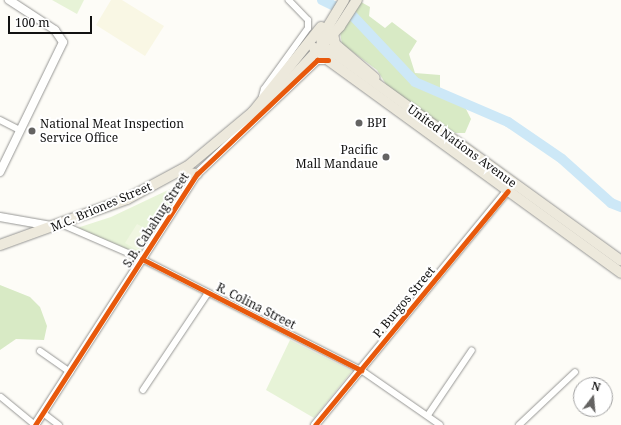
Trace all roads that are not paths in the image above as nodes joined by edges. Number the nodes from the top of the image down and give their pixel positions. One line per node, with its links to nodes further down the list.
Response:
1 (9, 0): 14 (street)
2 (289, 0): 11 (street)
3 (338, 0): 6 (main road)
4 (344, 0): 6 (main road)
5 (357, 0): 6 (main road)
6 (333, 24): 7 (main road, M.C. Briones Street); 8 (main road, M.C. Briones Street); 10 (main road)
7 (320, 47): 8 (main road); 9 (main road); 10 (main road, United Nations Avenue); 12 (main road, M.C. Briones Street)
8 (300, 55): 11 (main road, M.C. Briones Street)
9 (328, 60): 17 (street, S.B. Cabahug Street); 18 (main road, United Nations Avenue)
10 (386, 90): 18 (main road, United Nations Avenue)
11 (261, 100): 12 (main road, M.C. Briones Street)
12 (253, 112): 16 (main road, M.C. Briones Street)
13 (0, 120): 14 (street)
14 (20, 130): 15 (street)
15 (0, 172)
16 (178, 172): 17 (main road); 20 (main road, M.C. Briones Street)
17 (197, 174): 22 (street, S.B. Cabahug Street)
18 (511, 187): 23 (main road, United Nations Avenue); 24 (main road, United Nations Avenue); 28 (street, P. Burgos Street)
19 (0, 217): 20 (street)
20 (57, 226): 21 (main road, M.C. Briones Street); 22 (street, R. Colina Street)
21 (0, 245)
22 (142, 260): 25 (street, R. Colina Street); 29 (street, S.B. Cabahug Street)
23 (621, 261)
24 (621, 272)
25 (208, 293): 28 (street, R. Colina Street); 31 (street)
26 (472, 350): 34 (street)
27 (40, 351): 29 (street)
28 (361, 370): 34 (street, R. Colina Street); 37 (street, P. Burgos Street)
29 (70, 372): 33 (street, S.B. Cabahug Street)
30 (575, 372): 39 (street)
31 (142, 390)
32 (1, 397): 35 (street)
33 (43, 413): 35 (street, S.B. Cabahug Street); 36 (street)
34 (428, 415): 38 (street, R. Colina Street)
35 (35, 425)
36 (59, 425)
37 (315, 425)
38 (440, 425)
39 (519, 425)

